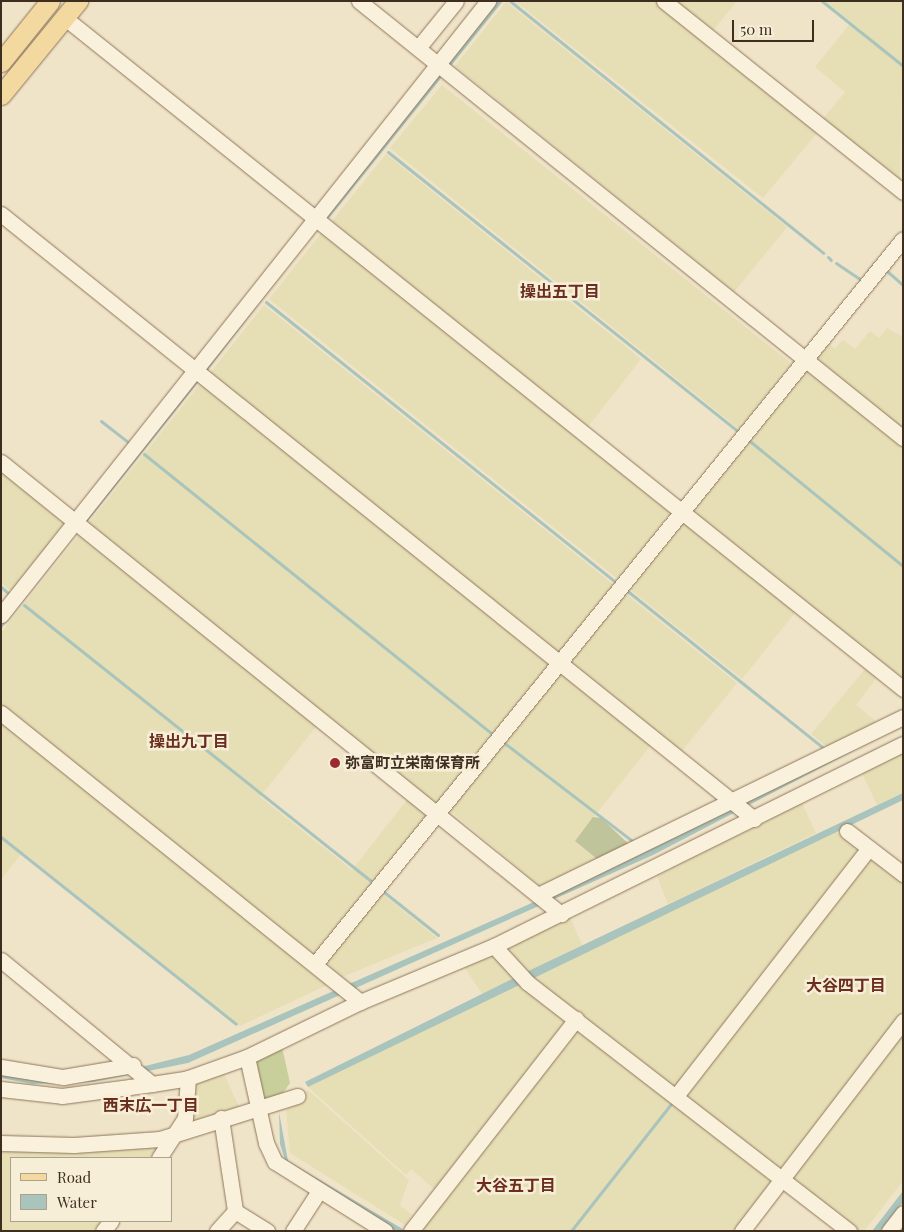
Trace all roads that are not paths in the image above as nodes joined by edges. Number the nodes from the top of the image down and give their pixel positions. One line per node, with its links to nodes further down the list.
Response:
1 (78, 1): 7 (main road)
2 (359, 1): 8 (street)
3 (456, 1): 8 (street)
4 (488, 1): 10 (street)
5 (664, 1): 12 (street)
6 (47, 2): 9 (main road)
7 (65, 18): 11 (main road); 14 (street)
8 (418, 48): 10 (street)
9 (1, 62)
10 (438, 64): 14 (street); 16 (street)
11 (1, 94)
12 (903, 192)
13 (1, 214): 17 (street)
14 (316, 218): 17 (street); 20 (street)
15 (903, 239): 16 (street)
16 (805, 358): 18 (street); 20 (street)
17 (195, 369): 21 (street); 23 (street)
18 (903, 438)
19 (1, 462): 21 (street)
20 (682, 510): 23 (street); 24 (street)
21 (75, 521): 22 (street); 28 (street)
22 (1, 615)
23 (560, 661): 28 (street); 29 (street)
24 (903, 689)
25 (1, 713): 36 (street)
26 (903, 717): 29 (street)
27 (903, 744): 29 (street)
28 (438, 811): 33 (street); 36 (street)
29 (744, 811): 33 (street); 33 (street)
30 (847, 832): 31 (street)
31 (869, 848): 32 (street); 47 (street)
32 (903, 874)
33 (550, 904): 34 (street)
34 (494, 946): 37 (street); 38 (street)
35 (1, 960): 42 (street)
36 (315, 964): 37 (street)
37 (349, 993): 40 (street)
38 (576, 1020): 47 (street); 60 (street)
39 (903, 1021): 53 (street)
40 (247, 1057): 43 (street); 48 (street)
41 (1, 1067): 44 (street)
42 (143, 1075): 43 (street); 44 (street); 44 (street)
43 (188, 1078): 50 (street)
44 (23, 1082): 45 (street)
45 (1, 1089)
46 (297, 1096): 48 (street)
47 (676, 1096): 53 (street)
48 (259, 1108): 49 (street); 54 (street)
49 (221, 1118): 50 (street); 56 (street)
50 (173, 1139): 51 (street); 52 (street)
51 (1, 1143)
52 (160, 1157)
53 (782, 1179): 61 (street); 62 (street)
54 (319, 1191): 58 (street); 59 (street)
55 (903, 1212): 63 (street)
56 (225, 1221): 57 (street)
57 (267, 1231)
58 (293, 1231)
59 (384, 1231)
60 (411, 1231)
61 (742, 1231)
62 (849, 1231)
63 (889, 1231)

